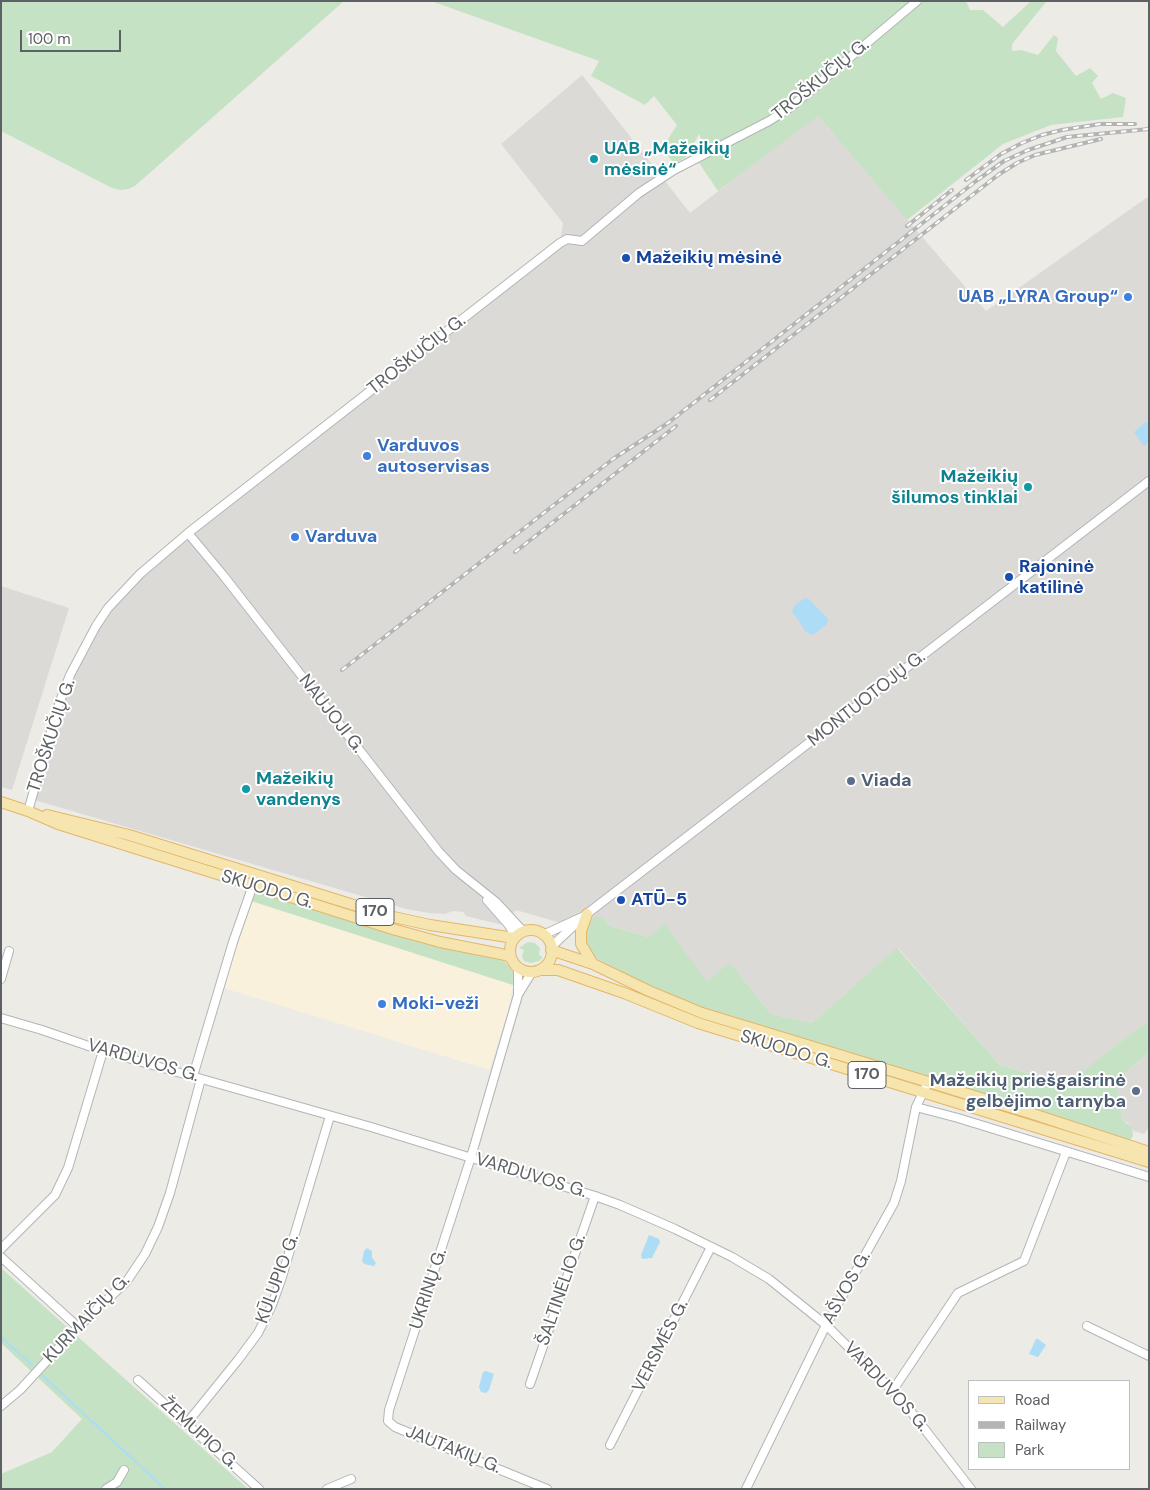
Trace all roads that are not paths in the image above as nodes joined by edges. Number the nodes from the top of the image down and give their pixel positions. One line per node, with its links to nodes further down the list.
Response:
1 (917, 1): 3 (street, TROŠKUČIŲ G.)
2 (1149, 481): 8 (street, MONTUOTOJŲ G.)
3 (188, 533): 5 (street, TROŠKUČIŲ G.); 7 (street, NAUJOJI G.)
4 (1, 802): 5 (main road, SKUODO G. / 170)
5 (28, 811): 6 (main road, SKUODO G. / 170); 11 (main road, SKUODO G. / 170)
6 (253, 885): 14 (main road, SKUODO G. / 170); 22 (street, KURMAIČIŲ G.)
7 (480, 890): 9 (street, NAUJOJI G.); 11 (street, NAUJOJI G.)
8 (585, 915): 10 (street, MONTUOTOJŲ G.); 12 (street, MONTUOTOJŲ G.); 15 (main road)
9 (526, 931): 10 (main road); 11 (main road)
10 (543, 935): 12 (main road)
11 (515, 938): 14 (main road)
12 (551, 949): 15 (main road, SKUODO G. / 170); 17 (main road)
13 (9, 951): 18 (street)
14 (510, 957): 16 (main road)
15 (593, 964): 23 (main road, SKUODO G. / 170)
16 (518, 968): 17 (main road); 19 (street)
17 (536, 971): 19 (street); 24 (main road, SKUODO G. / 170)
18 (1, 979)
19 (518, 995): 29 (street, UKRINŲ G.)
20 (1, 1018): 21 (street, VARDUVOS G.)
21 (103, 1051): 22 (street, VARDUVOS G.); 34 (street)
22 (197, 1077): 26 (street, VARDUVOS G.); 38 (street, KURMAIČIŲ G.)
23 (928, 1082): 24 (street, AŠVOS G.); 28 (main road, SKUODO G. / 170)
24 (924, 1092): 25 (street, AŠVOS G.); 30 (main road, SKUODO G. / 170)
25 (916, 1107): 27 (street); 36 (street, AŠVOS G.)
26 (330, 1116): 29 (street, VARDUVOS G.); 45 (street, KŪLUPIO G.)
27 (1066, 1152): 31 (street); 42 (street)
28 (1149, 1152)
29 (471, 1157): 32 (street, VARDUVOS G.); 44 (street, UKRINŲ G.)
30 (1149, 1162)
31 (1149, 1177)
32 (594, 1196): 33 (street, VARDUVOS G.); 41 (street, ŠALTINĖLIO G.)
33 (711, 1246): 36 (street, VARDUVOS G.); 46 (street, VERSMĖS G.)
34 (1, 1249)
35 (1, 1257): 38 (street)
36 (826, 1325): 42 (street, VARDUVOS G.); 53 (street, AŠVOS G.)
37 (1087, 1326): 39 (street)
38 (78, 1327): 43 (street, KURMAIČIŲ G.)
39 (1149, 1356)
40 (138, 1380): 45 (street, ŽEMUPIO G.)
41 (530, 1384)
42 (892, 1390): 54 (street, VARDUVOS G.)
43 (1, 1406)
44 (388, 1421): 52 (street, JAUTAKIŲ G.)
45 (187, 1423): 50 (street, ŽEMUPIO G.)
46 (610, 1444)
47 (124, 1470): 49 (street)
48 (351, 1479): 51 (street)
49 (106, 1489)
50 (260, 1489)
51 (327, 1489)
52 (547, 1489)
53 (746, 1489)
54 (971, 1489)

